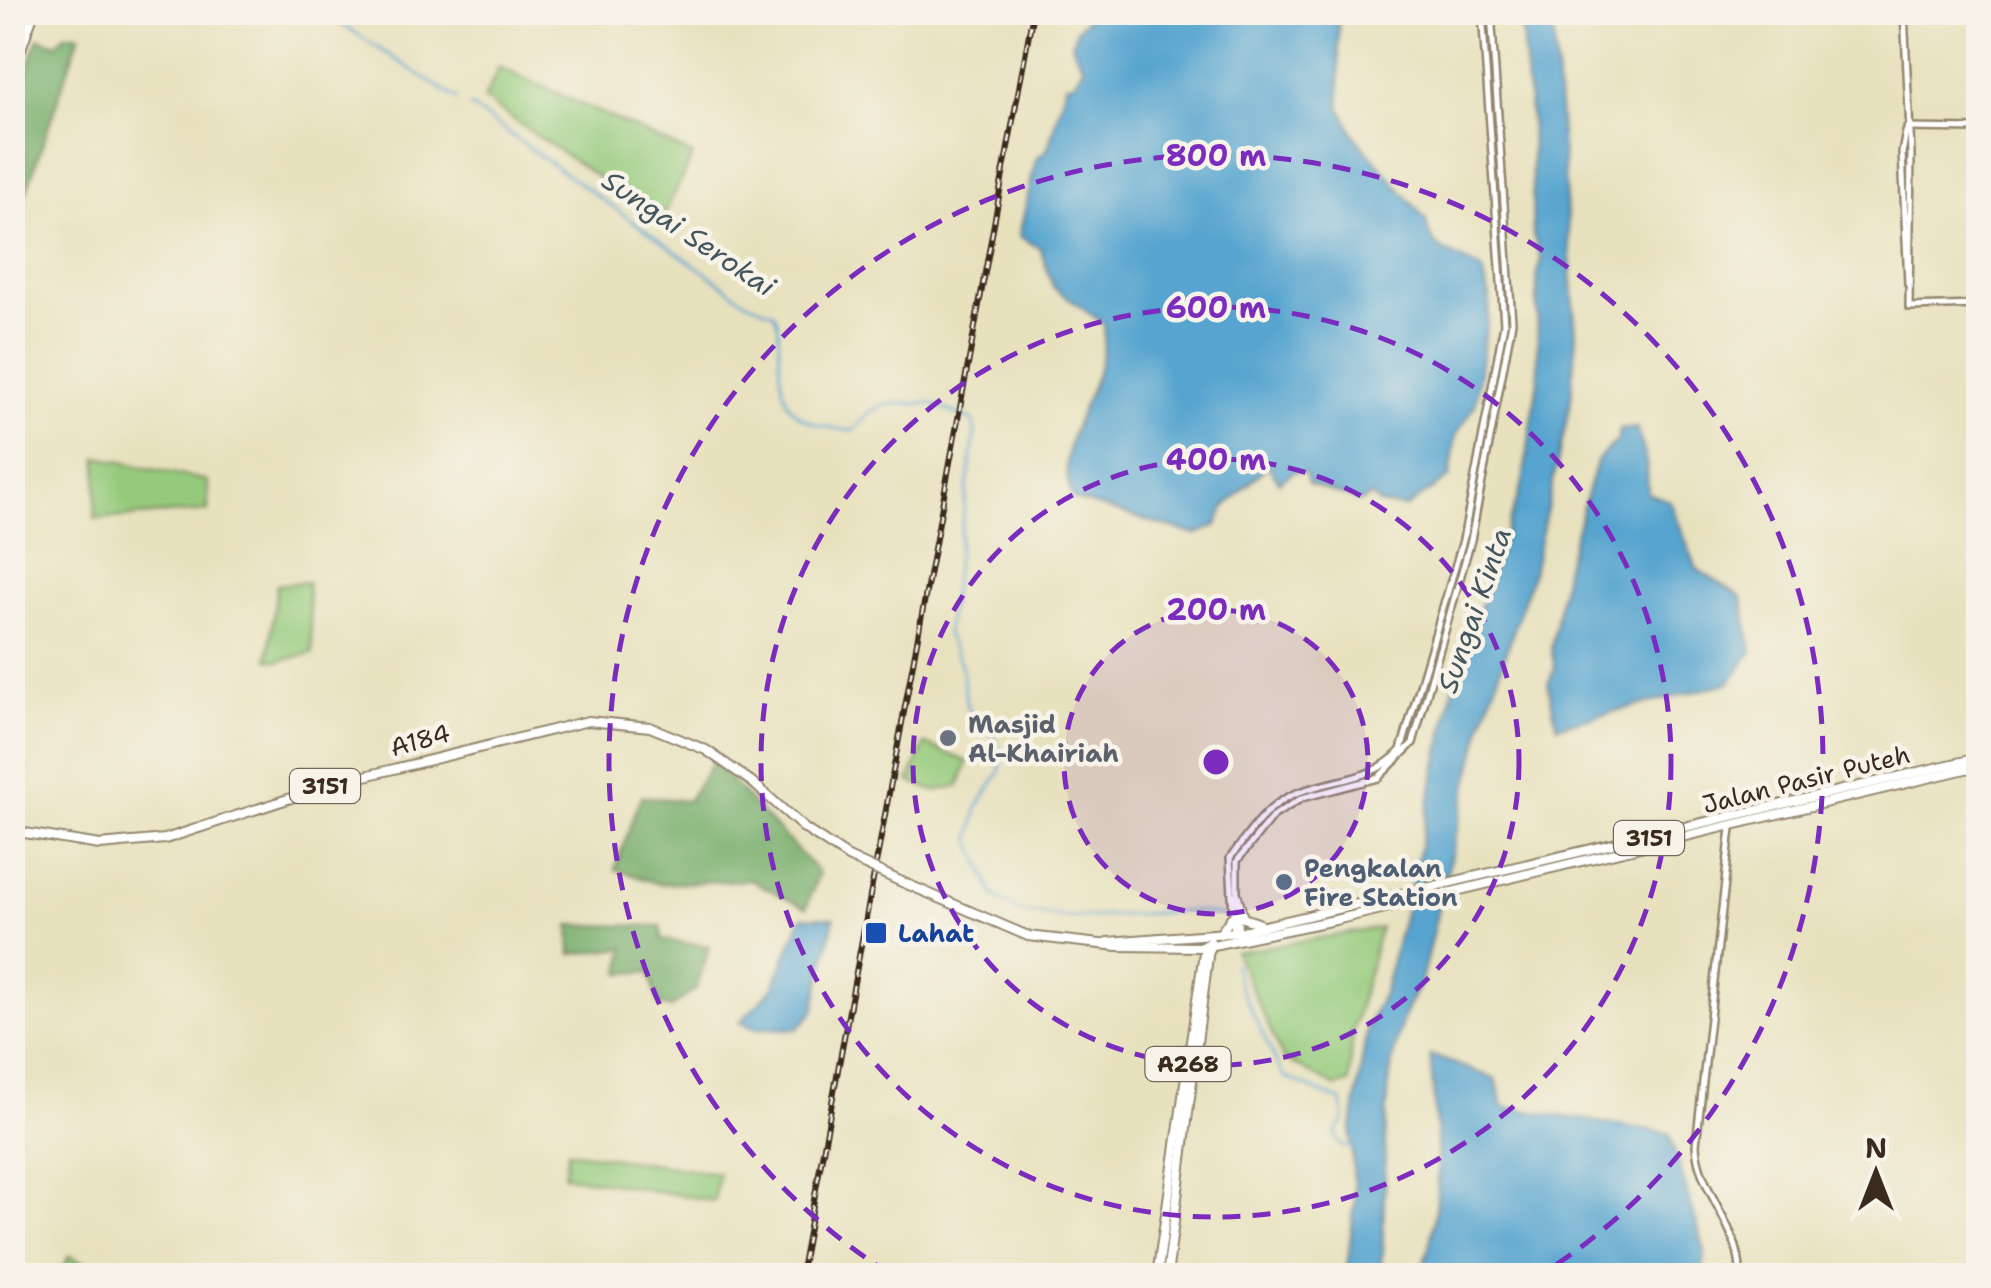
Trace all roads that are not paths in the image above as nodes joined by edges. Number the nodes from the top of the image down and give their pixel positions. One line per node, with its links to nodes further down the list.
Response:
1 (34, 12): 5 (main road)
2 (1482, 12): 18 (street)
3 (1491, 12): 18 (street)
4 (1904, 12): 6 (street)
5 (12, 74)
6 (1907, 128): 7 (street); 8 (street)
7 (1978, 128)
8 (1978, 305)
9 (1978, 758): 11 (main road, Jalan Pasir Puteh / 3151)
10 (1978, 766): 12 (main road, Jalan Pasir Puteh / 3151)
11 (1830, 794): 12 (main road); 13 (main road, Jalan Pasir Puteh / 3151)
12 (1863, 796): 14 (main road, Jalan Pasir Puteh / 3151)
13 (1769, 809): 14 (main road); 15 (main road, Jalan Pasir Puteh / 3151)
14 (1731, 828): 15 (main road); 17 (main road, Jalan Pasir Puteh / 3151); 33 (street)
15 (1681, 830): 17 (main road, Jalan Pasir Puteh / 3151)
16 (12, 831): 26 (main road, A184 / 3151, bridge)
17 (1468, 883): 19 (main road, 3151)
18 (1234, 889): 21 (street); 22 (main road); 24 (street)
19 (1382, 904): 20 (main road, 3151); 23 (main road, 3151)
20 (1317, 914): 22 (main road, 3151); 23 (main road)
21 (1231, 918): 24 (street); 25 (main road)
22 (1284, 922): 24 (main road, 3151)
23 (1282, 932): 24 (main road, 3151)
24 (1237, 935): 25 (main road, 3151); 27 (main road, 3151)
25 (1210, 941): 26 (main road, 3151); 27 (main road, 3151); 28 (main road, 3151); 29 (main road); 30 (main road, A268)
26 (1089, 943): 28 (main road, 3151)
27 (1225, 944): 29 (main road)
28 (1176, 948): 30 (main road)
29 (1210, 962): 32 (main road, A268)
30 (1200, 974): 31 (main road, A268)
31 (1157, 1276)
32 (1167, 1276)
33 (1740, 1276)

